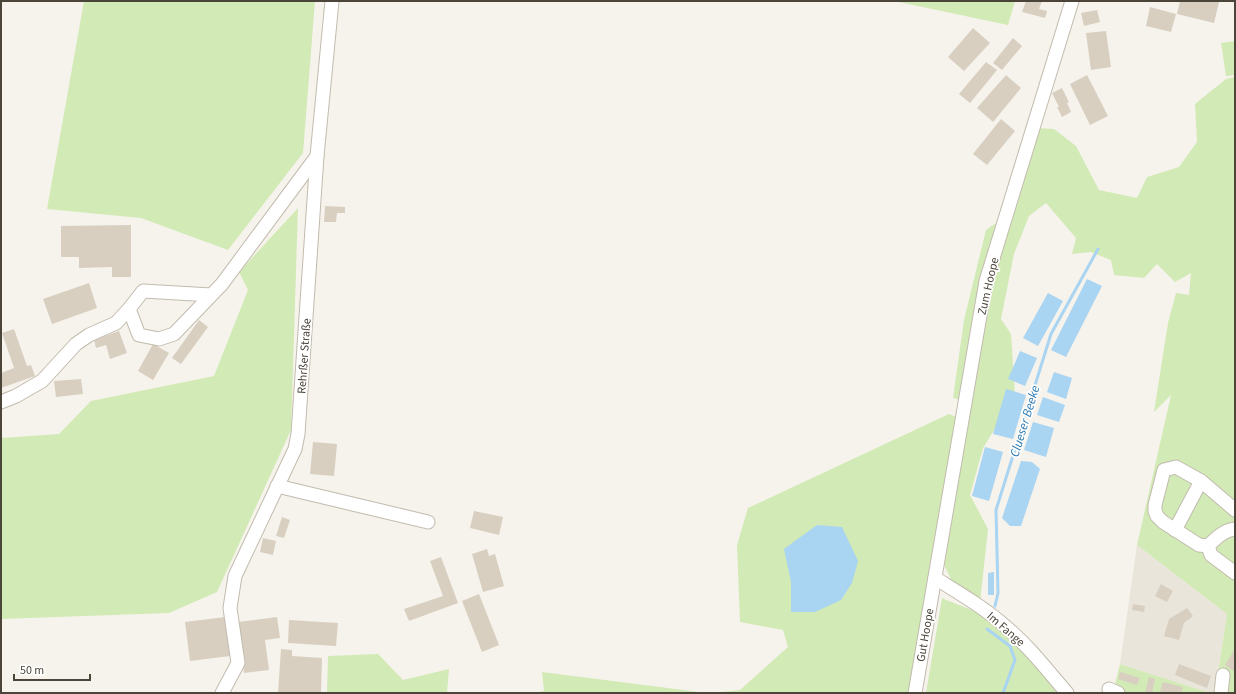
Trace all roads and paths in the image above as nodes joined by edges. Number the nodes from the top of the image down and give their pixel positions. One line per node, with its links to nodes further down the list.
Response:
1 (332, 1): 3 (street, Rehrßer Straße)
2 (1072, 1): 15 (street, Zum Hoope)
3 (317, 156): 4 (street); 8 (street, Rehrßer Straße)
4 (211, 295): 5 (street); 5 (street)
5 (129, 309): 6 (street)
6 (1, 402)
7 (1201, 481): 9 (street); 12 (street); 12 (street)
8 (277, 486): 10 (street); 17 (street, Rehrßer Straße)
9 (1235, 510)
10 (428, 522)
11 (1235, 529): 13 (street)
12 (1175, 530): 13 (street)
13 (1208, 546): 14 (street)
14 (1235, 573)
15 (935, 578): 18 (street, Gut Hoope); 19 (street, Im Fange)
16 (1223, 675): 20 (street)
17 (222, 693)
18 (915, 693)
19 (1067, 693)
20 (1221, 693)

